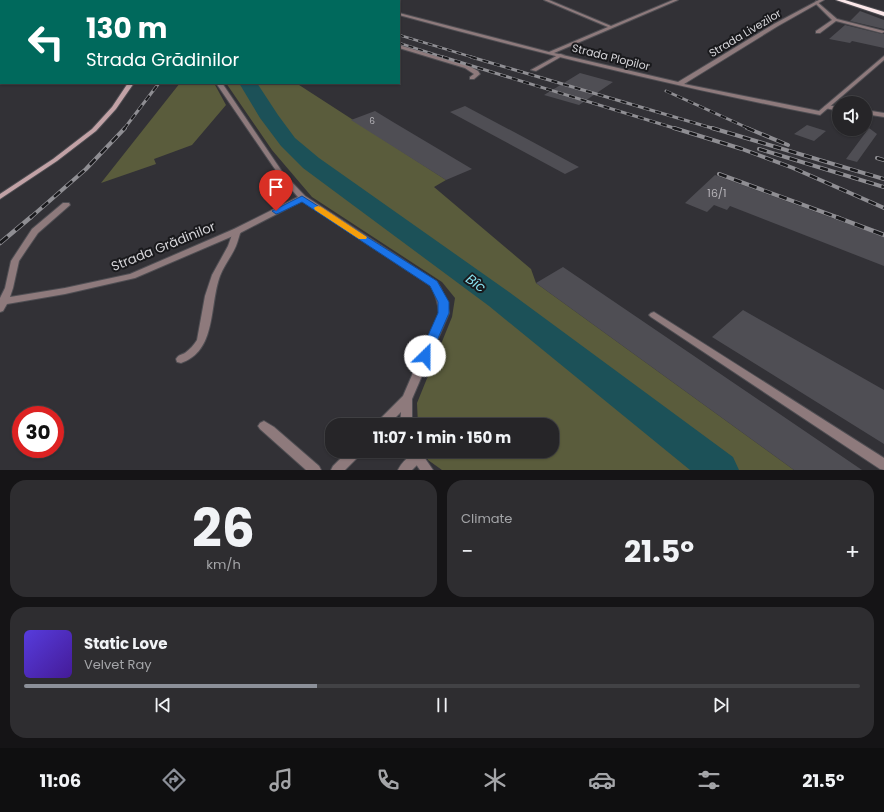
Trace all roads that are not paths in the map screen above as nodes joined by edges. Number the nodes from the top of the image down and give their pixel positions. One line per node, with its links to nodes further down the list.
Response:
1 (546, 0): 8 (street)
2 (676, 0): 8 (street)
3 (839, 0): 6 (highway)
4 (819, 1): 7 (street); 19 (street, Strada Livezilor)
5 (400, 14): 12 (street, Strada Plopilor)
6 (884, 14)
7 (835, 20): 9 (street); 10 (street)
8 (610, 27): 12 (street)
9 (818, 32)
10 (882, 32)
11 (400, 46): 16 (street)
12 (550, 52): 13 (street, Strada Plopilor)
13 (562, 56): 15 (street); 19 (street, Strada Plopilor)
14 (884, 57): 20 (street)
15 (534, 70)
16 (472, 78)
17 (130, 84): 24 (street)
18 (220, 84): 25 (street)
19 (680, 84): 20 (street, Strada Plopilor)
20 (828, 107): 21 (street)
21 (832, 107)
22 (872, 113): 23 (street)
23 (884, 115)
24 (0, 197)
25 (302, 198): 27 (street, Strada Grădinilor); 31 (street)
26 (66, 205): 28 (street, Strada Grădinilor)
27 (237, 230): 28 (street, Strada Grădinilor); 30 (street)
28 (2, 305)
29 (654, 315): 38 (street)
30 (181, 359)
31 (407, 399): 32 (street); 33 (street)
32 (389, 418)
33 (406, 418)
34 (264, 426): 39 (street)
35 (349, 458): 40 (street)
36 (412, 458): 41 (street)
37 (418, 458): 42 (street)
38 (884, 465)
39 (315, 470)
40 (337, 470)
41 (404, 470)
42 (426, 470)

